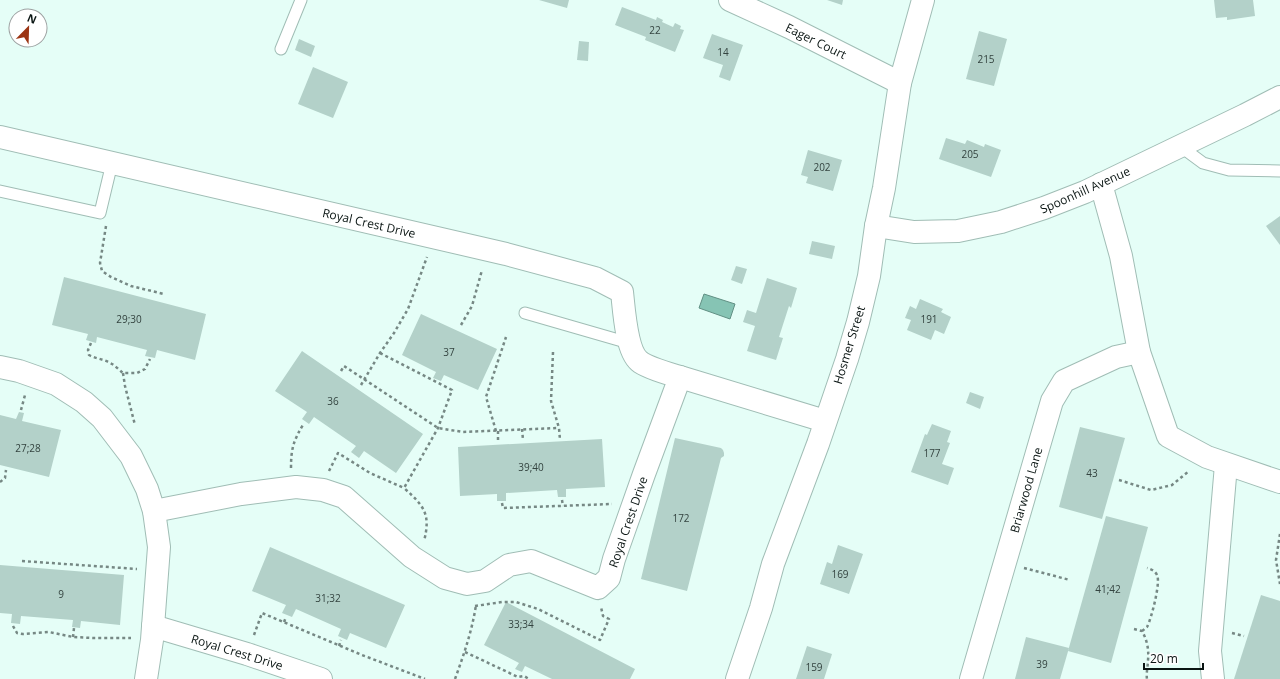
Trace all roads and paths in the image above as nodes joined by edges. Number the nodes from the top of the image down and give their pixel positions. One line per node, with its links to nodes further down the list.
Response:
1 (301, 0): 4 (lane)
2 (730, 0): 5 (street, Eager Court)
3 (923, 0): 5 (street, Hosmer Street)
4 (281, 49)
5 (900, 83): 14 (street, Hosmer Street)
6 (1280, 97): 8 (street, Spoonhill Avenue)
7 (0, 137): 9 (street, Royal Crest Drive)
8 (1180, 146): 10 (lane); 11 (street, Spoonhill Avenue)
9 (112, 163): 13 (lane); 15 (street, Royal Crest Drive)
10 (1280, 171)
11 (1101, 184): 14 (street, Spoonhill Avenue); 24 (street)
12 (0, 191): 13 (lane)
13 (100, 214): 17 (path)
14 (876, 226): 35 (street, Hosmer Street)
15 (433, 237): 16 (street, Royal Crest Drive); 25 (path)
16 (486, 250): 19 (path); 21 (street, Royal Crest Drive)
17 (164, 294)
18 (525, 313): 21 (lane)
19 (461, 324)
20 (506, 337): 40 (path)
21 (629, 343): 30 (street, Royal Crest Drive)
22 (91, 344): 29 (path)
23 (553, 352): 38 (path)
24 (1139, 352): 45 (street); 91 (street, Briarwood Lane)
25 (380, 353): 31 (path); 37 (path)
26 (150, 359): 29 (path)
27 (0, 367): 44 (street)
28 (341, 371): 31 (path)
29 (123, 373): 44 (path)
30 (680, 377): 35 (street, Royal Crest Drive); 68 (street, Royal Crest Drive)
31 (364, 380): 32 (path); 37 (path)
32 (361, 385)
33 (27, 389): 34 (path)
34 (21, 410)
35 (825, 421): 90 (street, Hosmer Street)
36 (304, 423): 52 (path)
37 (438, 428): 40 (path); 53 (path)
38 (559, 428): 39 (path); 42 (path)
39 (522, 430): 40 (path); 41 (path)
40 (497, 431): 43 (path)
41 (523, 440)
42 (560, 440)
43 (498, 442)
44 (131, 456): 58 (street)
45 (1226, 464): 50 (street); 93 (street)
46 (331, 465): 53 (path)
47 (6, 470): 49 (path)
48 (1119, 480): 51 (path)
49 (0, 482)
50 (1280, 482)
51 (1172, 486)
52 (290, 488): 58 (street); 60 (street)
53 (404, 488): 60 (path)
54 (562, 500): 57 (path)
55 (502, 503): 57 (path)
56 (609, 505): 57 (path)
57 (563, 506)
58 (154, 511): 73 (street)
59 (1280, 534): 67 (path)
60 (412, 557): 66 (street)
61 (22, 561): 63 (path)
62 (1147, 568): 76 (path)
63 (142, 569)
64 (1030, 570): 65 (path)
65 (1070, 580)
66 (477, 583): 68 (street); 69 (path)
67 (1280, 584)
68 (598, 588): 69 (path)
69 (475, 606): 83 (path)
70 (286, 617): 71 (path)
71 (284, 622): 82 (path); 84 (path)
72 (13, 626): 79 (path)
73 (153, 626): 84 (street, Royal Crest Drive); 85 (street)
74 (74, 628): 79 (path)
75 (1134, 629): 76 (path)
76 (1142, 631): 92 (path)
77 (1230, 633): 78 (path)
78 (1244, 636)
79 (73, 637): 80 (path)
80 (131, 638)
81 (341, 640): 82 (path)
82 (339, 646): 87 (path)
83 (465, 652): 88 (path); 89 (path)
84 (247, 654): 86 (street, Royal Crest Drive)
85 (146, 679)
86 (321, 679)
87 (425, 679)
88 (455, 679)
89 (529, 679)
90 (737, 679)
91 (971, 679)
92 (1147, 679)
93 (1213, 679)

